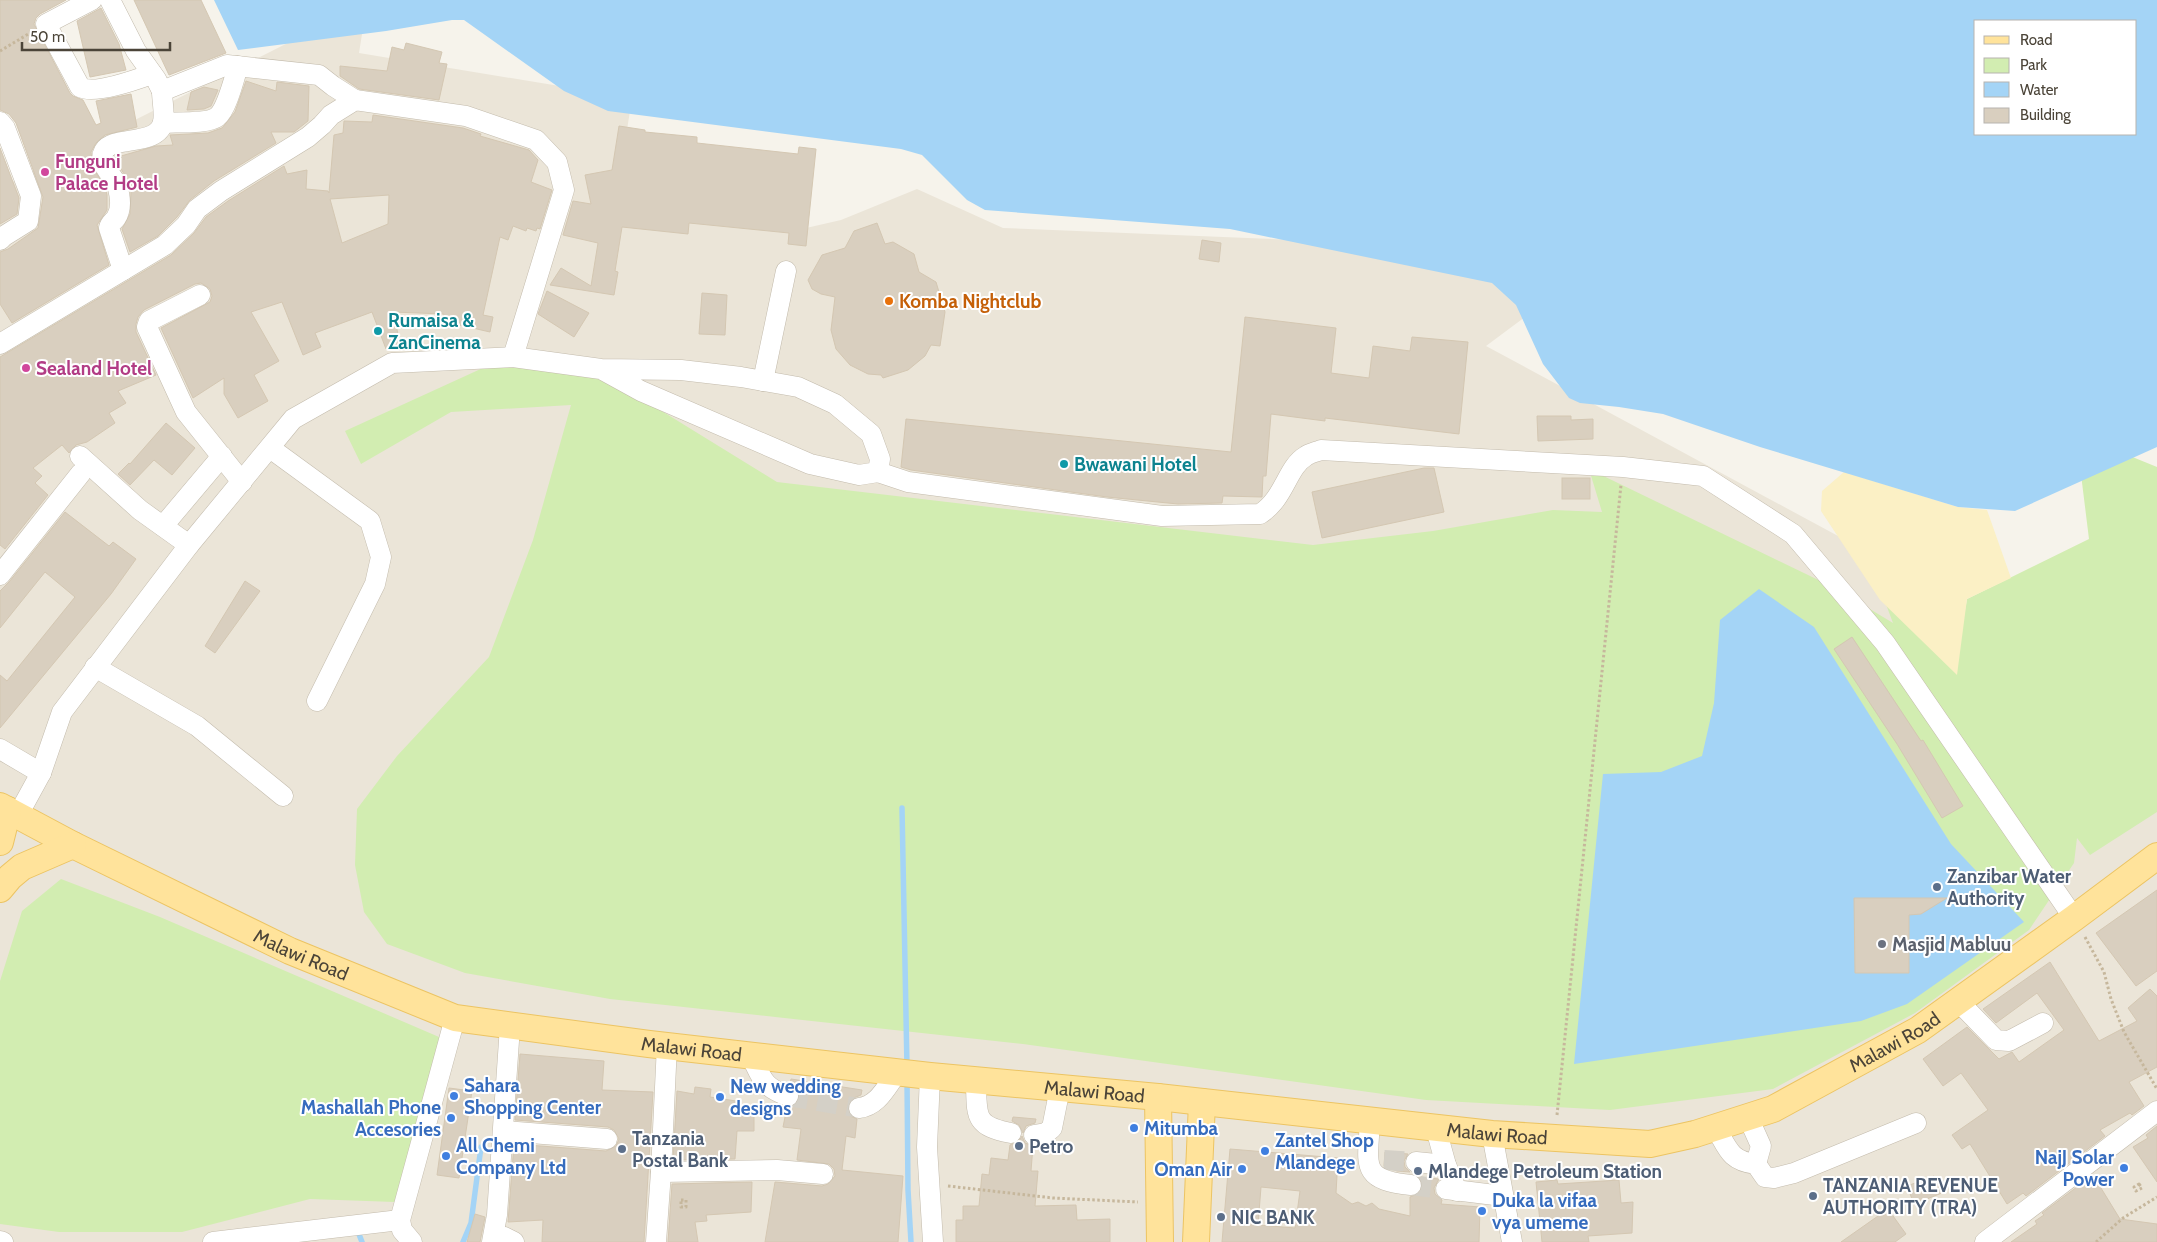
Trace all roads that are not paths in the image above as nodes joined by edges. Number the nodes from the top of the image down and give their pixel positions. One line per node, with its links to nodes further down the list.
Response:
1 (92, 0): 4 (street)
2 (110, 0): 4 (street)
3 (238, 66): 5 (street); 6 (street); 8 (street)
4 (152, 74): 5 (street)
5 (162, 91): 8 (street)
6 (355, 100): 10 (street); 14 (street)
7 (0, 122): 9 (street)
8 (163, 123): 10 (street)
9 (0, 240)
10 (123, 270): 13 (street)
11 (786, 271): 16 (street)
12 (200, 295): 18 (street)
13 (0, 344)
14 (513, 357): 15 (street); 17 (street)
15 (601, 369): 16 (street); 19 (street)
16 (763, 381): 19 (street)
17 (270, 448): 20 (street); 25 (street)
18 (222, 456): 20 (street); 21 (street)
19 (878, 472): 34 (street)
20 (242, 482): 22 (street)
21 (163, 526): 22 (street); 23 (street)
22 (189, 545): 24 (street)
23 (0, 574)
24 (95, 667): 27 (street); 28 (street)
25 (317, 701)
26 (0, 749): 27 (street)
27 (41, 773): 29 (street)
28 (283, 796)
29 (9, 810): 30 (main road); 31 (main road, Malawi Road)
30 (0, 842)
31 (73, 845): 33 (main road); 36 (main road, Malawi Road)
32 (2157, 856): 34 (main road, Malawi Road)
33 (0, 889)
34 (2074, 918): 35 (main road, Malawi Road)
35 (1958, 1001): 37 (street); 50 (main road, Malawi Road)
36 (456, 1018): 38 (main road, Malawi Road); 67 (street)
37 (2043, 1023)
38 (510, 1026): 39 (main road, Malawi Road); 55 (street)
39 (666, 1045): 40 (main road, Malawi Road); 63 (street)
40 (750, 1054): 41 (main road, Malawi Road); 45 (street)
41 (896, 1073): 42 (main road, Malawi Road); 48 (street)
42 (930, 1076): 43 (main road, Malawi Road); 73 (street)
43 (976, 1081): 44 (main road, Malawi Road); 56 (street)
44 (1060, 1088): 46 (main road, Malawi Road); 58 (street)
45 (788, 1096)
46 (1158, 1097): 47 (main road, Malawi Road); 74 (main road)
47 (1202, 1102): 51 (main road, Malawi Road); 75 (main road)
48 (859, 1108)
49 (2157, 1111): 77 (street)
50 (1748, 1117): 53 (main road, Malawi Road); 61 (street)
51 (1370, 1120): 54 (main road, Malawi Road); 65 (street)
52 (1916, 1123): 61 (street)
53 (1716, 1128): 57 (main road, Malawi Road); 61 (street)
54 (1436, 1129): 57 (main road, Malawi Road); 62 (street)
55 (504, 1131): 59 (street); 68 (street)
56 (1011, 1133)
57 (1492, 1134): 66 (street)
58 (1034, 1135)
59 (606, 1139)
60 (1416, 1162): 62 (street)
61 (1756, 1164)
62 (1446, 1165): 66 (street)
63 (661, 1172): 64 (street); 72 (street)
64 (824, 1174)
65 (1411, 1186)
66 (1503, 1196): 76 (street)
67 (400, 1220): 69 (street); 70 (street)
68 (493, 1239): 71 (street)
69 (213, 1242)
70 (412, 1242)
71 (514, 1242)
72 (656, 1242)
73 (933, 1242)
74 (1160, 1242)
75 (1196, 1242)
76 (1512, 1242)
77 (1985, 1242)

